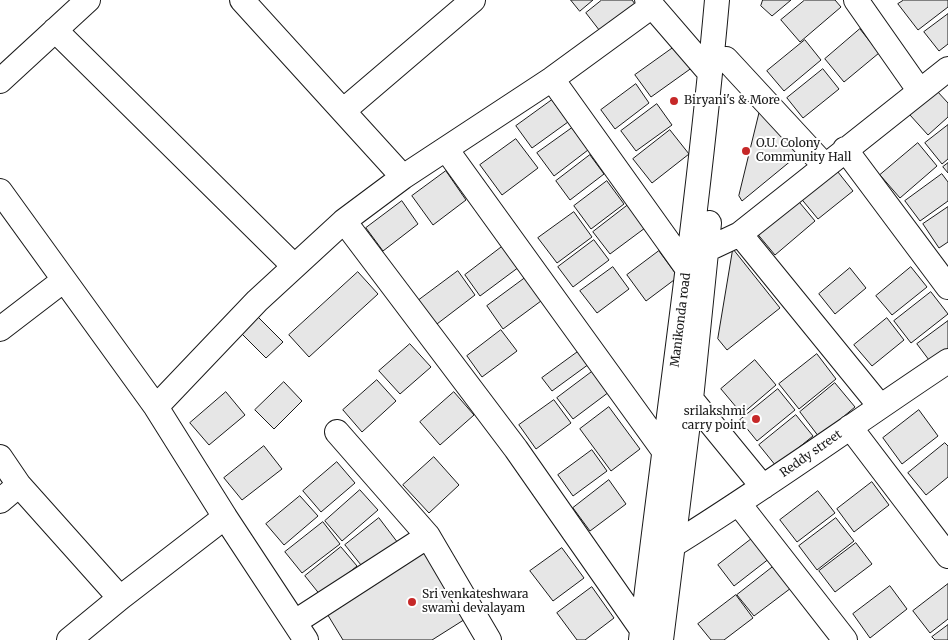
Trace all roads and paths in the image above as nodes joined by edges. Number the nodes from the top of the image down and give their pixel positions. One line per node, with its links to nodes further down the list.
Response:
1 (88, 0): 8 (street)
2 (472, 0): 14 (street)
3 (717, 0): 9 (street, Manikonda road)
4 (733, 0): 9 (street, Manikonda road)
5 (856, 0): 13 (street)
6 (249, 3): 14 (street)
7 (649, 3): 9 (street); 11 (street)
8 (55, 30): 12 (street); 23 (street)
9 (718, 66): 17 (street); 22 (street, Manikonda road); 24 (street, Manikonda road)
10 (948, 69): 13 (street)
11 (552, 79): 15 (street); 24 (street)
12 (0, 81)
13 (919, 90): 16 (street)
14 (343, 111): 18 (street)
15 (446, 149): 18 (street); 34 (street)
16 (845, 150): 17 (street); 26 (street)
17 (825, 166): 21 (street)
18 (403, 177): 20 (street)
19 (0, 191): 25 (street)
20 (344, 222): 23 (street); 46 (street)
21 (740, 234): 22 (street); 30 (street)
22 (706, 250): 29 (street, Manikonda road)
23 (294, 266): 31 (street)
24 (687, 268): 34 (street, Manikonda road)
25 (64, 280): 27 (street); 31 (street)
26 (948, 287)
27 (0, 329)
28 (948, 361): 30 (street, Reddy street)
29 (691, 399): 37 (street); 42 (street, Manikonda road)
30 (880, 406): 32 (street, Reddy street)
31 (156, 407): 40 (street)
32 (850, 427): 37 (street, Reddy street); 43 (street)
33 (337, 432): 41 (street)
34 (664, 451): 46 (street, Manikonda road)
35 (0, 457): 36 (street)
36 (19, 485): 38 (street); 44 (street)
37 (763, 487): 39 (street, Reddy street)
38 (0, 501)
39 (739, 504): 42 (street, Reddy street); 49 (street)
40 (225, 517): 44 (street); 45 (street)
41 (428, 536): 45 (street); 48 (street)
42 (673, 546): 46 (street, Manikonda road)
43 (948, 556)
44 (120, 598): 47 (street)
45 (301, 635)
46 (648, 637)
47 (69, 640)
48 (489, 640)
49 (845, 640)

